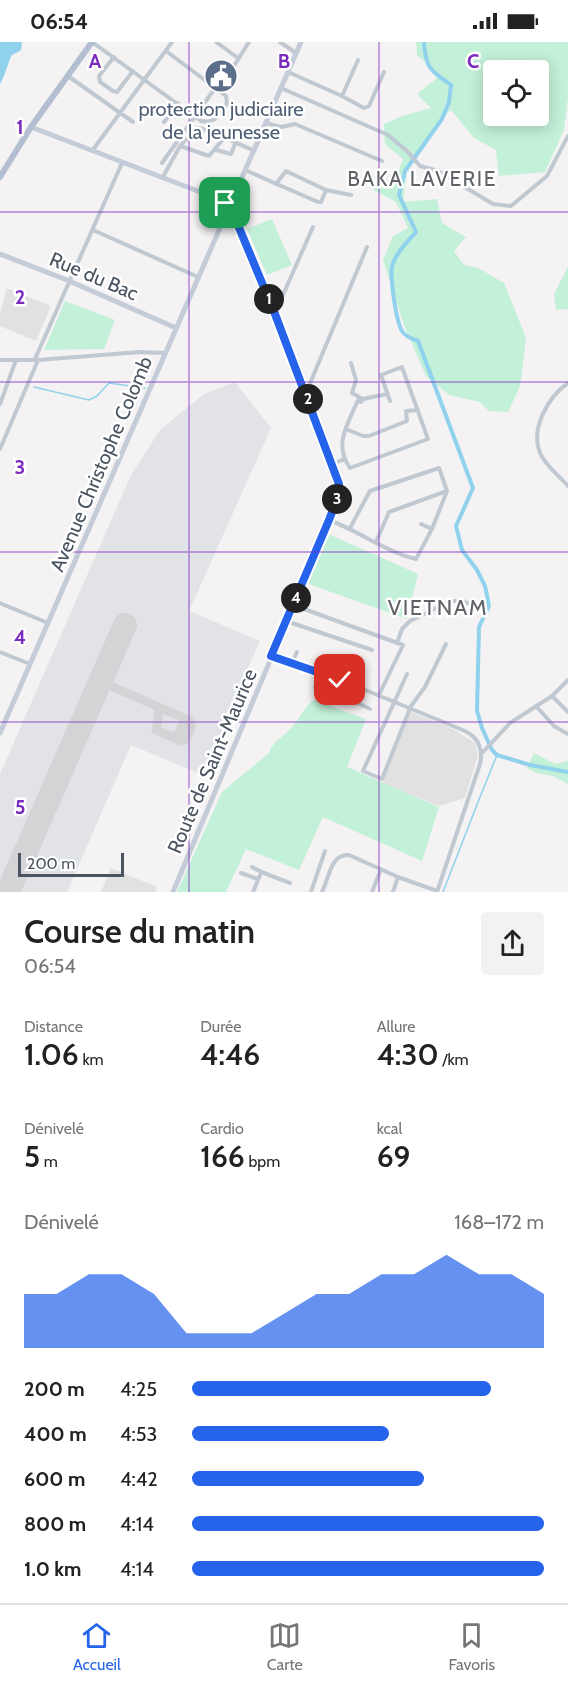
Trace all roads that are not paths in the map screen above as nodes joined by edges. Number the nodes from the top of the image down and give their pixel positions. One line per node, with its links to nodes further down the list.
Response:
1 (172, 42): 7 (street)
2 (216, 42): 10 (street)
3 (249, 42): 10 (street)
4 (280, 42): 8 (street)
5 (301, 42): 8 (street, Avenue Christophe Colomb)
6 (90, 43): 9 (street); 15 (main road)
7 (166, 51): 16 (street); 17 (street)
8 (296, 53): 13 (street, Avenue Christophe Colomb)
9 (114, 57): 12 (street); 12 (street)
10 (238, 58): 17 (street)
11 (358, 60): 19 (street)
12 (133, 71): 16 (street)
13 (287, 72): 18 (street, Avenue Christophe Colomb); 19 (street)
14 (384, 72): 19 (street)
15 (68, 76): 21 (street); 26 (main road)
16 (144, 79): 20 (street); 21 (street)
17 (216, 87): 22 (street); 22 (street)
18 (280, 88): 25 (street, Avenue Christophe Colomb); 27 (street)
19 (342, 96)
20 (178, 103): 22 (street); 24 (street)
21 (120, 112): 23 (street); 33 (street)
22 (196, 116): 36 (street)
23 (133, 122)
24 (164, 122)
25 (266, 122): 32 (street, Avenue Christophe Colomb); 34 (street)
26 (31, 127): 33 (street); 38 (main road)
27 (568, 136)
28 (224, 138): 29 (street); 30 (street); 31 (street)
29 (235, 144): 31 (street); 32 (street)
30 (180, 147): 31 (street); 39 (street)
31 (216, 150)
32 (254, 150): 37 (street, Avenue Christophe Colomb)
33 (92, 151): 35 (street)
34 (382, 161)
35 (122, 163): 39 (street); 45 (street)
36 (162, 163)
37 (245, 170): 40 (street); 43 (street, Avenue Christophe Colomb)
38 (0, 177)
39 (163, 177): 43 (street)
40 (276, 184): 41 (street); 41 (street)
41 (326, 190): 42 (street)
42 (351, 195)
43 (230, 206): 48 (street, Avenue Christophe Colomb); 50 (street, Route de Saint-Maurice)
44 (313, 227): 50 (street)
45 (93, 230): 48 (street); 49 (street)
46 (367, 247): 58 (street)
47 (0, 254): 49 (street, Rue du Bac)
48 (198, 277): 51 (street, Avenue Christophe Colomb)
49 (71, 282): 51 (street, Rue du Bac); 53 (street)
50 (275, 314): 58 (street, Route de Saint-Maurice)
51 (176, 328): 52 (street, Avenue Christophe Colomb)
52 (165, 353): 53 (street); 79 (street, Avenue Christophe Colomb)
53 (37, 359): 55 (street); 65 (street)
54 (0, 360): 55 (street)
55 (16, 360): 62 (street)
56 (351, 363): 61 (street)
57 (568, 383): 68 (street)
58 (306, 393): 67 (street, Route de Saint-Maurice)
59 (387, 394): 60 (street); 61 (street); 63 (street)
60 (390, 401)
61 (361, 402): 64 (street)
62 (0, 404)
63 (418, 410): 64 (street); 66 (street)
64 (346, 429): 66 (street)
65 (0, 448)
66 (344, 459): 67 (street)
67 (333, 464): 70 (street, Route de Saint-Maurice)
68 (568, 486)
69 (447, 491): 72 (street); 73 (street); 74 (street)
70 (329, 520): 72 (street); 76 (street, Route de Saint-Maurice)
71 (421, 524): 73 (street)
72 (350, 528): 74 (street)
73 (432, 529): 74 (street)
74 (376, 542)
75 (0, 603): 79 (street)
76 (292, 605): 78 (street, Route de Saint-Maurice); 80 (street)
77 (476, 607): 80 (street)
78 (286, 621): 82 (street); 85 (street, Route de Saint-Maurice)
79 (48, 623): 88 (street, Avenue Christophe Colomb)
80 (397, 643): 97 (street)
81 (446, 644): 102 (street)
82 (372, 650)
83 (0, 652): 88 (street)
84 (297, 652): 87 (street)
85 (271, 656): 87 (street); 119 (street, Route de Saint-Maurice)
86 (328, 661): 90 (street)
87 (292, 663): 90 (street)
88 (30, 664): 105 (street, Avenue Christophe Colomb)
89 (346, 667): 93 (street)
90 (323, 674): 93 (street); 96 (street)
91 (407, 674): 100 (street)
92 (362, 676): 95 (street)
93 (340, 680): 95 (street); 96 (street)
94 (568, 680): 98 (street)
95 (358, 687): 97 (street); 99 (street)
96 (335, 693): 99 (street)
97 (380, 695): 100 (street)
98 (552, 696): 101 (street); 104 (street)
99 (352, 700): 103 (street)
100 (393, 701): 102 (street); 102 (street)
101 (536, 706): 106 (street); 107 (street)
102 (410, 708): 107 (street)
103 (370, 710)
104 (568, 712)
105 (0, 733)
106 (568, 734)
107 (482, 753): 118 (street)
108 (325, 851): 115 (street)
109 (252, 867): 112 (street)
110 (381, 869): 113 (street); 117 (street); 123 (street)
111 (241, 873): 114 (street)
112 (261, 873): 114 (street); 116 (street)
113 (398, 877): 118 (street); 124 (street)
114 (258, 879): 120 (street)
115 (315, 881): 117 (street); 121 (street)
116 (290, 883)
117 (326, 885): 122 (street)
118 (437, 891)
119 (173, 892)
120 (253, 892)
121 (311, 892)
122 (322, 892)
123 (372, 892)
124 (393, 892)

